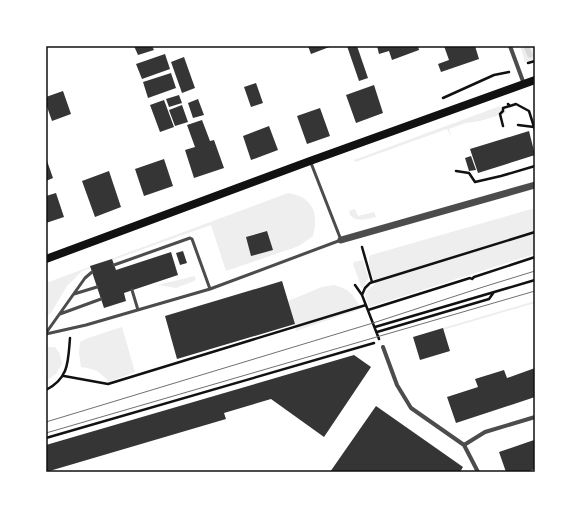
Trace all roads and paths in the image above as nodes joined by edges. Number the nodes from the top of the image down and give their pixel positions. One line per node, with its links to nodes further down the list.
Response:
1 (510, 46): 3 (street)
2 (535, 80): 3 (main road)
3 (524, 84): 8 (main road)
4 (533, 117): 6 (path); 7 (path)
5 (518, 125): 7 (path)
6 (503, 126)
7 (535, 128)
8 (310, 161): 13 (lane); 16 (main road)
9 (535, 166): 10 (path)
10 (456, 171)
11 (535, 185): 13 (street)
12 (535, 232): 22 (path)
13 (341, 240): 25 (lane)
14 (362, 248): 22 (path)
15 (535, 257): 33 (path)
16 (46, 259)
17 (123, 262): 18 (lane); 19 (lane); 25 (lane)
18 (114, 265)
19 (124, 267)
20 (92, 272): 28 (lane)
21 (535, 280): 27 (path)
22 (372, 282): 29 (path)
23 (355, 286): 29 (path)
24 (97, 287): 28 (lane)
25 (210, 289): 32 (lane)
26 (132, 290): 32 (lane)
27 (494, 292): 35 (path); 37 (path)
28 (74, 294): 34 (lane)
29 (362, 295): 31 (path)
30 (101, 299): 34 (lane)
31 (366, 305): 33 (path); 40 (path)
32 (138, 310): 36 (lane)
33 (368, 310): 35 (path)
34 (60, 314): 38 (lane)
35 (375, 327): 37 (path)
36 (71, 328): 38 (lane); 40 (path)
37 (377, 332): 43 (path)
38 (46, 334)
39 (383, 347): 44 (street)
40 (64, 376): 41 (path)
41 (46, 390)
42 (535, 417): 44 (street)
43 (46, 438)
44 (464, 445): 45 (street)
45 (478, 472)

